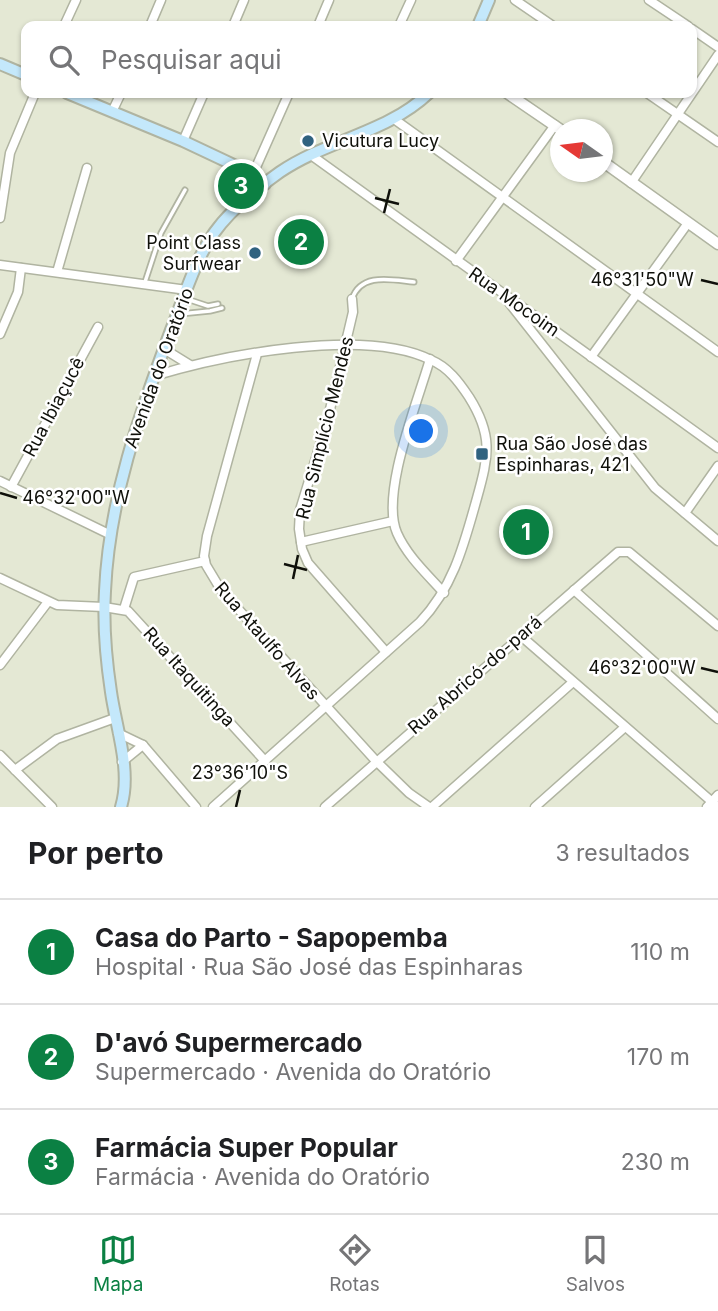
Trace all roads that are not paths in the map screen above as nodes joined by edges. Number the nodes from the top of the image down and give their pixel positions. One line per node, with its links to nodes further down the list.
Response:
1 (76, 0): 9 (street)
2 (161, 0): 10 (street)
3 (244, 0): 11 (street)
4 (329, 0): 12 (street)
5 (411, 0): 13 (street)
6 (489, 0): 14 (main road)
7 (515, 0): 15 (street)
8 (649, 0): 16 (street)
9 (66, 21)
10 (152, 21)
11 (235, 21)
12 (320, 21)
13 (401, 21)
14 (480, 21)
15 (546, 21)
16 (680, 21)
17 (697, 33): 18 (street)
18 (718, 47)
19 (718, 55): 22 (street)
20 (0, 64): 21 (main road)
21 (21, 73)
22 (697, 86)
23 (33, 98): 47 (street)
24 (79, 98): 32 (main road)
25 (119, 98): 32 (street)
26 (202, 98): 37 (street)
27 (287, 98): 42 (street)
28 (424, 98): 34 (main road, Avenida do Oratório)
29 (514, 98): 35 (street)
30 (655, 98): 33 (street)
31 (689, 98): 33 (street)
32 (112, 112): 37 (main road)
33 (678, 114): 38 (street); 43 (street)
34 (394, 119): 39 (main road, Avenida do Oratório); 46 (street)
35 (550, 122)
36 (550, 137): 46 (street)
37 (183, 141): 42 (main road)
38 (718, 142)
39 (311, 155): 44 (main road, Avenida do Oratório); 50 (street, Rua Mocoim)
40 (87, 168): 53 (street)
41 (613, 169): 43 (street)
42 (253, 174): 44 (main road)
43 (631, 183): 48 (street)
44 (265, 184): 58 (main road, Avenida do Oratório)
45 (185, 190): 55 (lane)
46 (502, 199): 50 (street); 57 (street)
47 (0, 218)
48 (688, 223): 49 (street); 57 (street)
49 (718, 244)
50 (456, 261): 56 (street, Rua Mocoim)
51 (0, 265): 52 (street)
52 (21, 268): 53 (street); 62 (street)
53 (57, 272): 55 (street)
54 (414, 282): 59 (lane)
55 (144, 284): 58 (street)
56 (500, 293): 67 (street, Rua Mocoim); 75 (street)
57 (636, 293): 65 (street); 67 (street)
58 (185, 294): 60 (main road, Avenida do Oratório); 60 (lane)
59 (352, 299): 63 (street, Rua Simplício Mendes)
60 (178, 314): 64 (main road, Avenida do Oratório)
61 (97, 327): 74 (street, Rua Ibiaçucê)
62 (0, 334)
63 (346, 344): 66 (street); 68 (street); 79 (street, Rua Simplício Mendes)
64 (164, 349): 69 (street); 70 (main road, Avenida do Oratório)
65 (718, 352)
66 (257, 354): 69 (street); 80 (street, Rua Ataulfo Alves)
67 (591, 357): 71 (street, Rua Mocoim)
68 (430, 359): 76 (street); 83 (street)
69 (190, 365): 70 (street)
70 (154, 376): 77 (main road, Avenida do Oratório)
71 (718, 448)
72 (718, 466): 75 (street)
73 (0, 481): 74 (street)
74 (11, 487): 77 (street)
75 (685, 513): 78 (street)
76 (393, 521): 79 (street); 83 (street)
77 (111, 535): 85 (main road, Avenida do Oratório)
78 (718, 541)
79 (301, 542): 89 (street, Rua Simplício Mendes)
80 (205, 561): 86 (street); 92 (street, Rua Ataulfo Alves)
81 (0, 578): 84 (street)
82 (574, 590): 87 (street, Rua Abricó-do-pará); 88 (street, Rua Abricó-do-pará); 94 (street)
83 (444, 593): 89 (street)
84 (47, 603): 85 (street); 90 (street)
85 (104, 607): 86 (street); 93 (main road, Avenida do Oratório)
86 (124, 609): 99 (street, Rua Itaquitinga)
87 (718, 626)
88 (521, 636): 91 (street); 100 (street, Rua Abricó-do-pará)
89 (386, 652): 92 (street)
90 (0, 665)
91 (573, 681): 95 (street); 110 (street)
92 (326, 707): 99 (street); 100 (street, Rua Ataulfo Alves)
93 (115, 718): 96 (main road, Avenida do Oratório); 102 (street)
94 (718, 719)
95 (625, 727): 104 (street); 111 (street)
96 (118, 733): 97 (street); 101 (main road, Avenida do Oratório)
97 (143, 745): 101 (street); 107 (street)
98 (0, 755): 102 (street)
99 (265, 761): 108 (street)
100 (376, 761): 109 (street, Rua Abricó-do-pará); 110 (street, Rua Ataulfo Alves)
101 (122, 762): 106 (main road, Avenida do Oratório)
102 (15, 770): 105 (street)
103 (718, 795): 104 (street)
104 (712, 805)
105 (52, 807)
106 (121, 807)
107 (196, 807)
108 (214, 807)
109 (325, 807)
110 (430, 807)
111 (535, 807)

